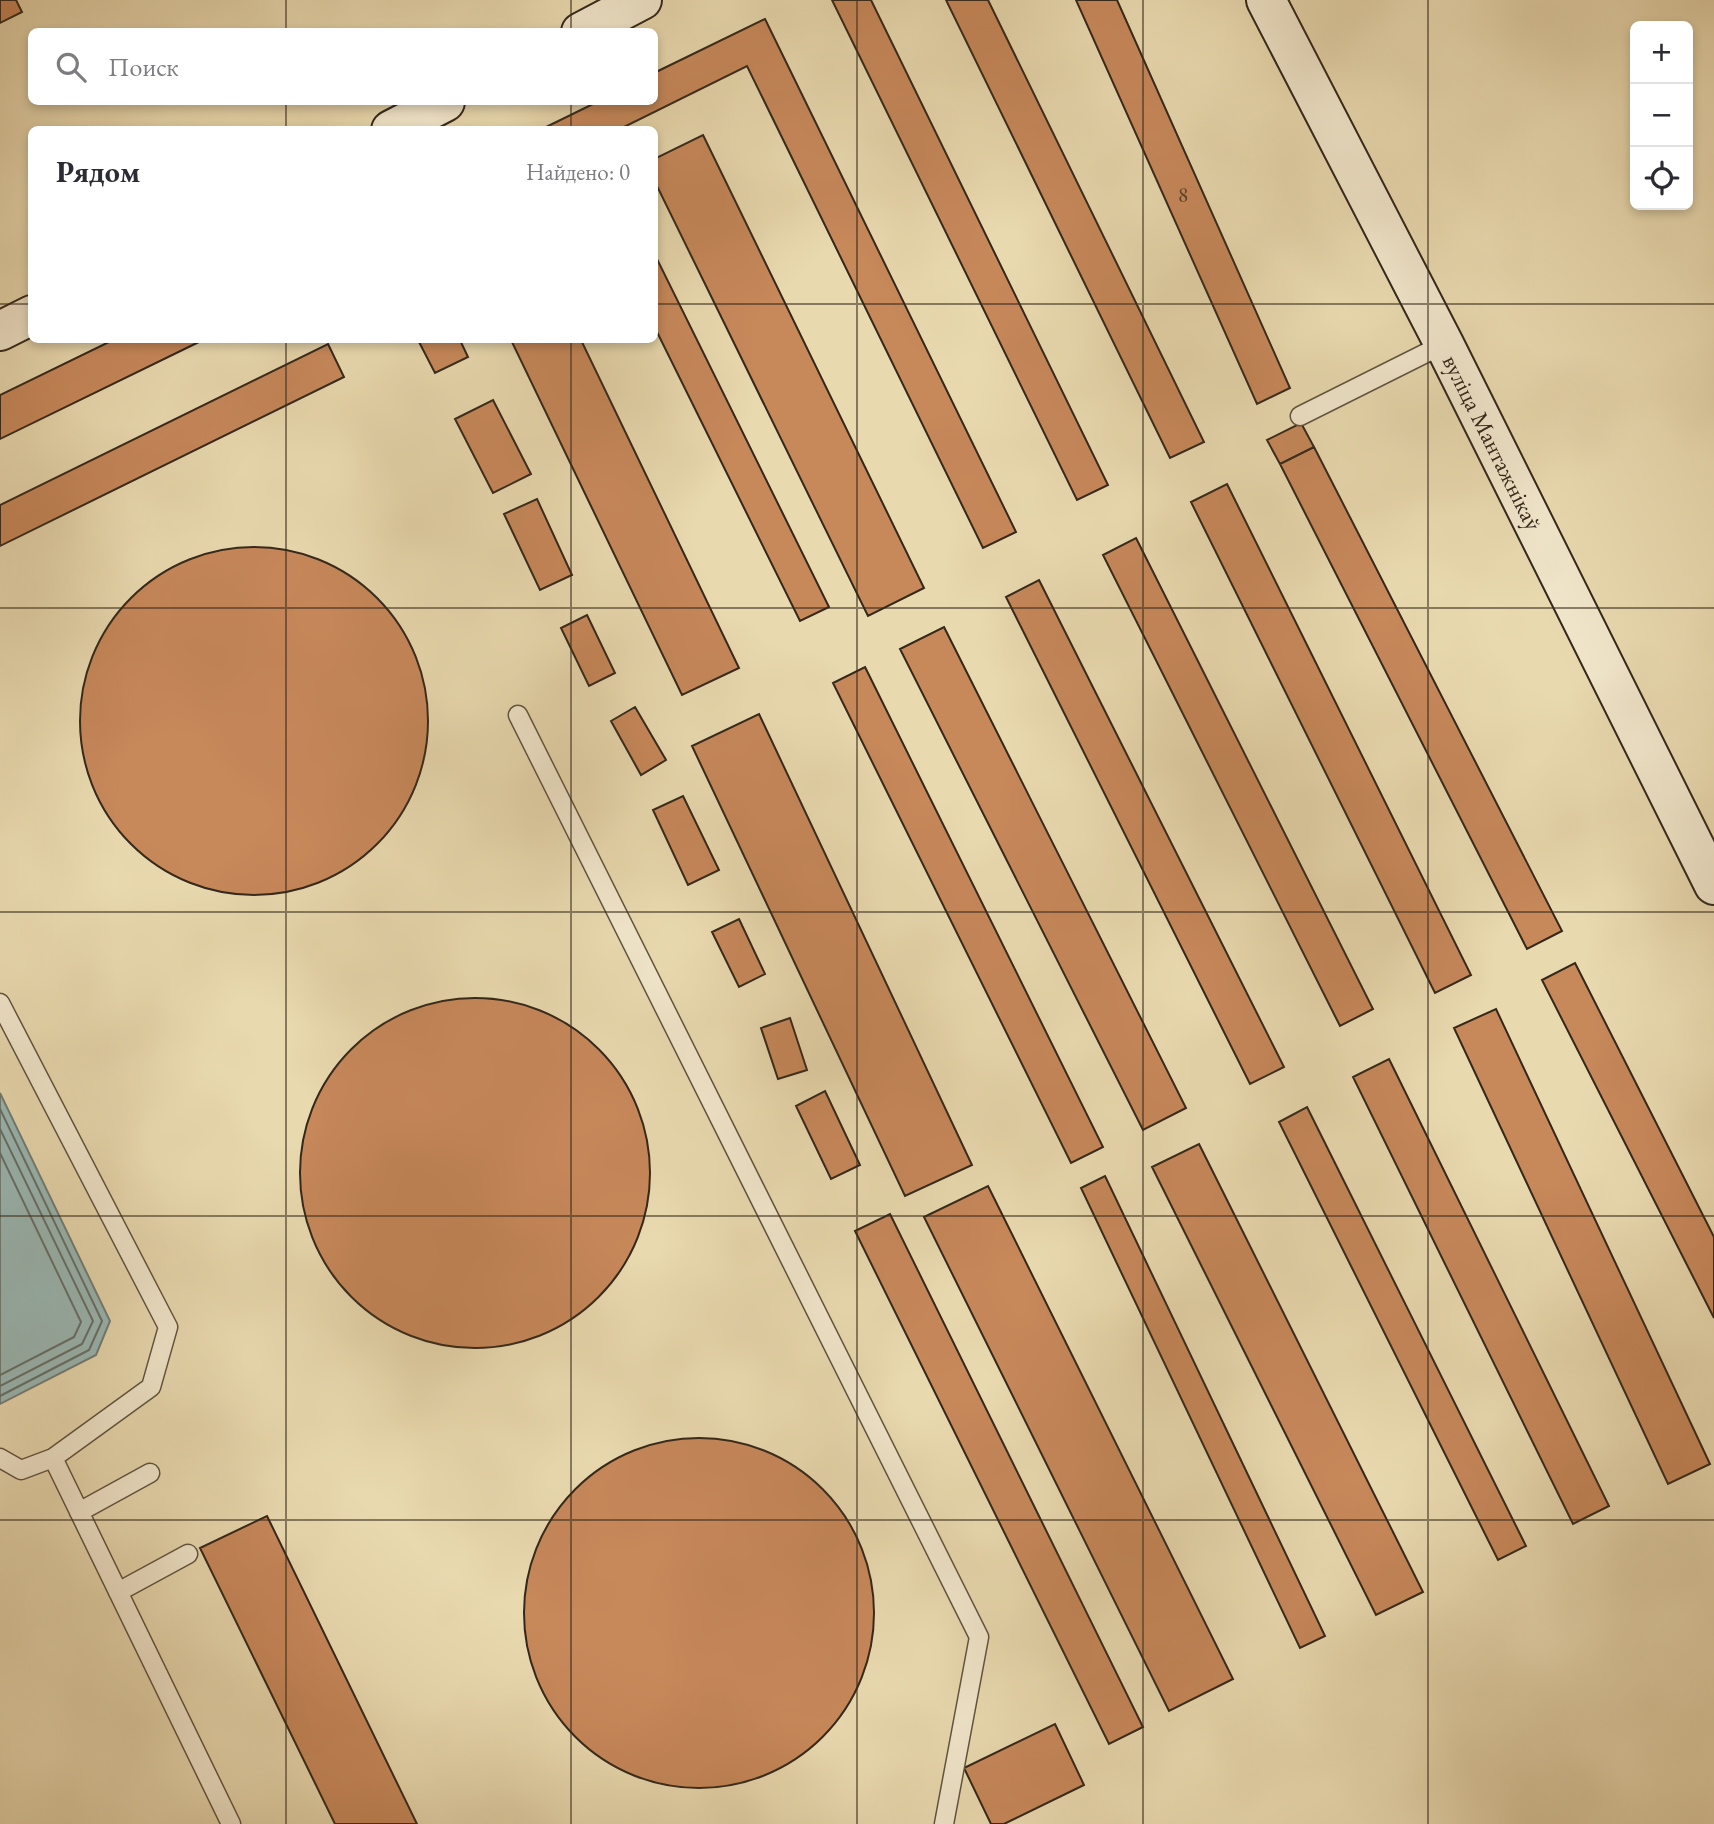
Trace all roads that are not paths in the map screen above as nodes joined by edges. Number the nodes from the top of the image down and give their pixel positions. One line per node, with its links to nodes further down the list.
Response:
1 (642, 0): 3 (street)
2 (1266, 0): 8 (street, вуліца Мантажнікаў)
3 (589, 28)
4 (439, 105): 5 (street)
5 (399, 126)
6 (28, 316): 7 (street)
7 (0, 331)
8 (1444, 344): 9 (lane); 11 (street, вуліца Мантажнікаў)
9 (1300, 416)
10 (518, 715): 20 (lane)
11 (1714, 886)
12 (0, 1003): 14 (lane)
13 (0, 1458): 14 (lane)
14 (52, 1458): 16 (lane)
15 (150, 1473): 16 (lane)
16 (79, 1512): 18 (lane)
17 (188, 1554): 18 (lane)
18 (118, 1592): 19 (lane)
19 (231, 1824)
20 (944, 1824)

